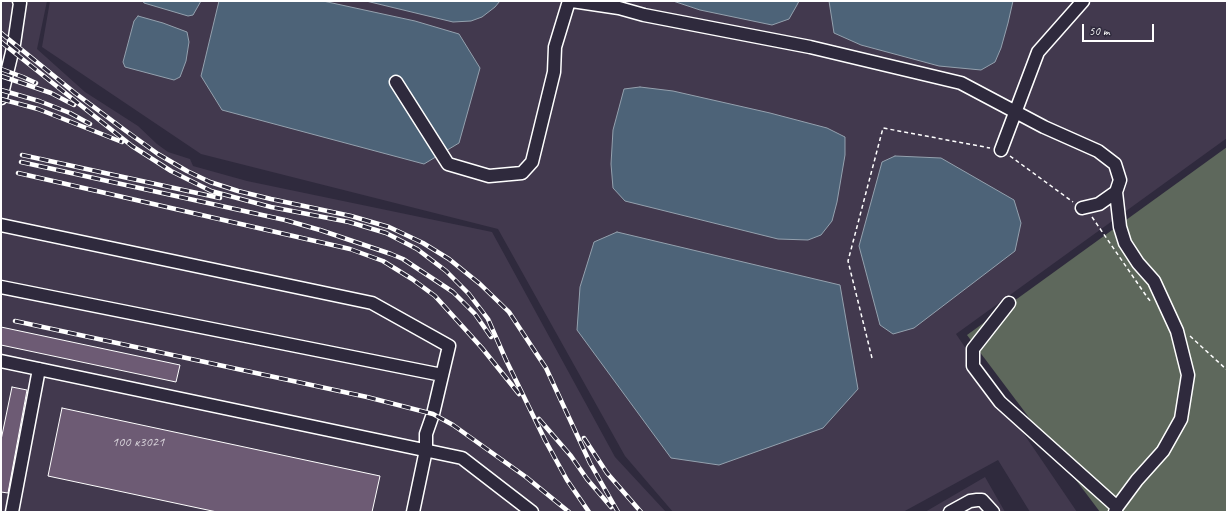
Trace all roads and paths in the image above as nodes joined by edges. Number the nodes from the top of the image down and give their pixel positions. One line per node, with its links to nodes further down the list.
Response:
1 (19, 1): 5 (lane)
2 (570, 1): 4 (lane); 6 (lane)
3 (1083, 1): 6 (lane)
4 (396, 82)
5 (1, 98)
6 (1016, 111): 7 (lane); 8 (lane)
7 (1001, 150): 9 (path); 15 (path)
8 (1116, 192): 9 (lane); 21 (lane)
9 (1082, 208): 12 (path)
10 (1, 225): 19 (lane)
11 (1, 287): 19 (lane)
12 (1152, 302)
13 (1009, 303): 21 (lane)
14 (1189, 335): 18 (path)
15 (872, 358)
16 (1, 363): 17 (lane)
17 (39, 369): 20 (lane); 22 (lane)
18 (1227, 370)
19 (442, 375): 20 (lane)
20 (426, 450): 23 (lane); 24 (lane)
21 (1116, 510)
22 (12, 512)
23 (413, 512)
24 (532, 512)
25 (950, 512): 26 (lane)
26 (993, 512)

